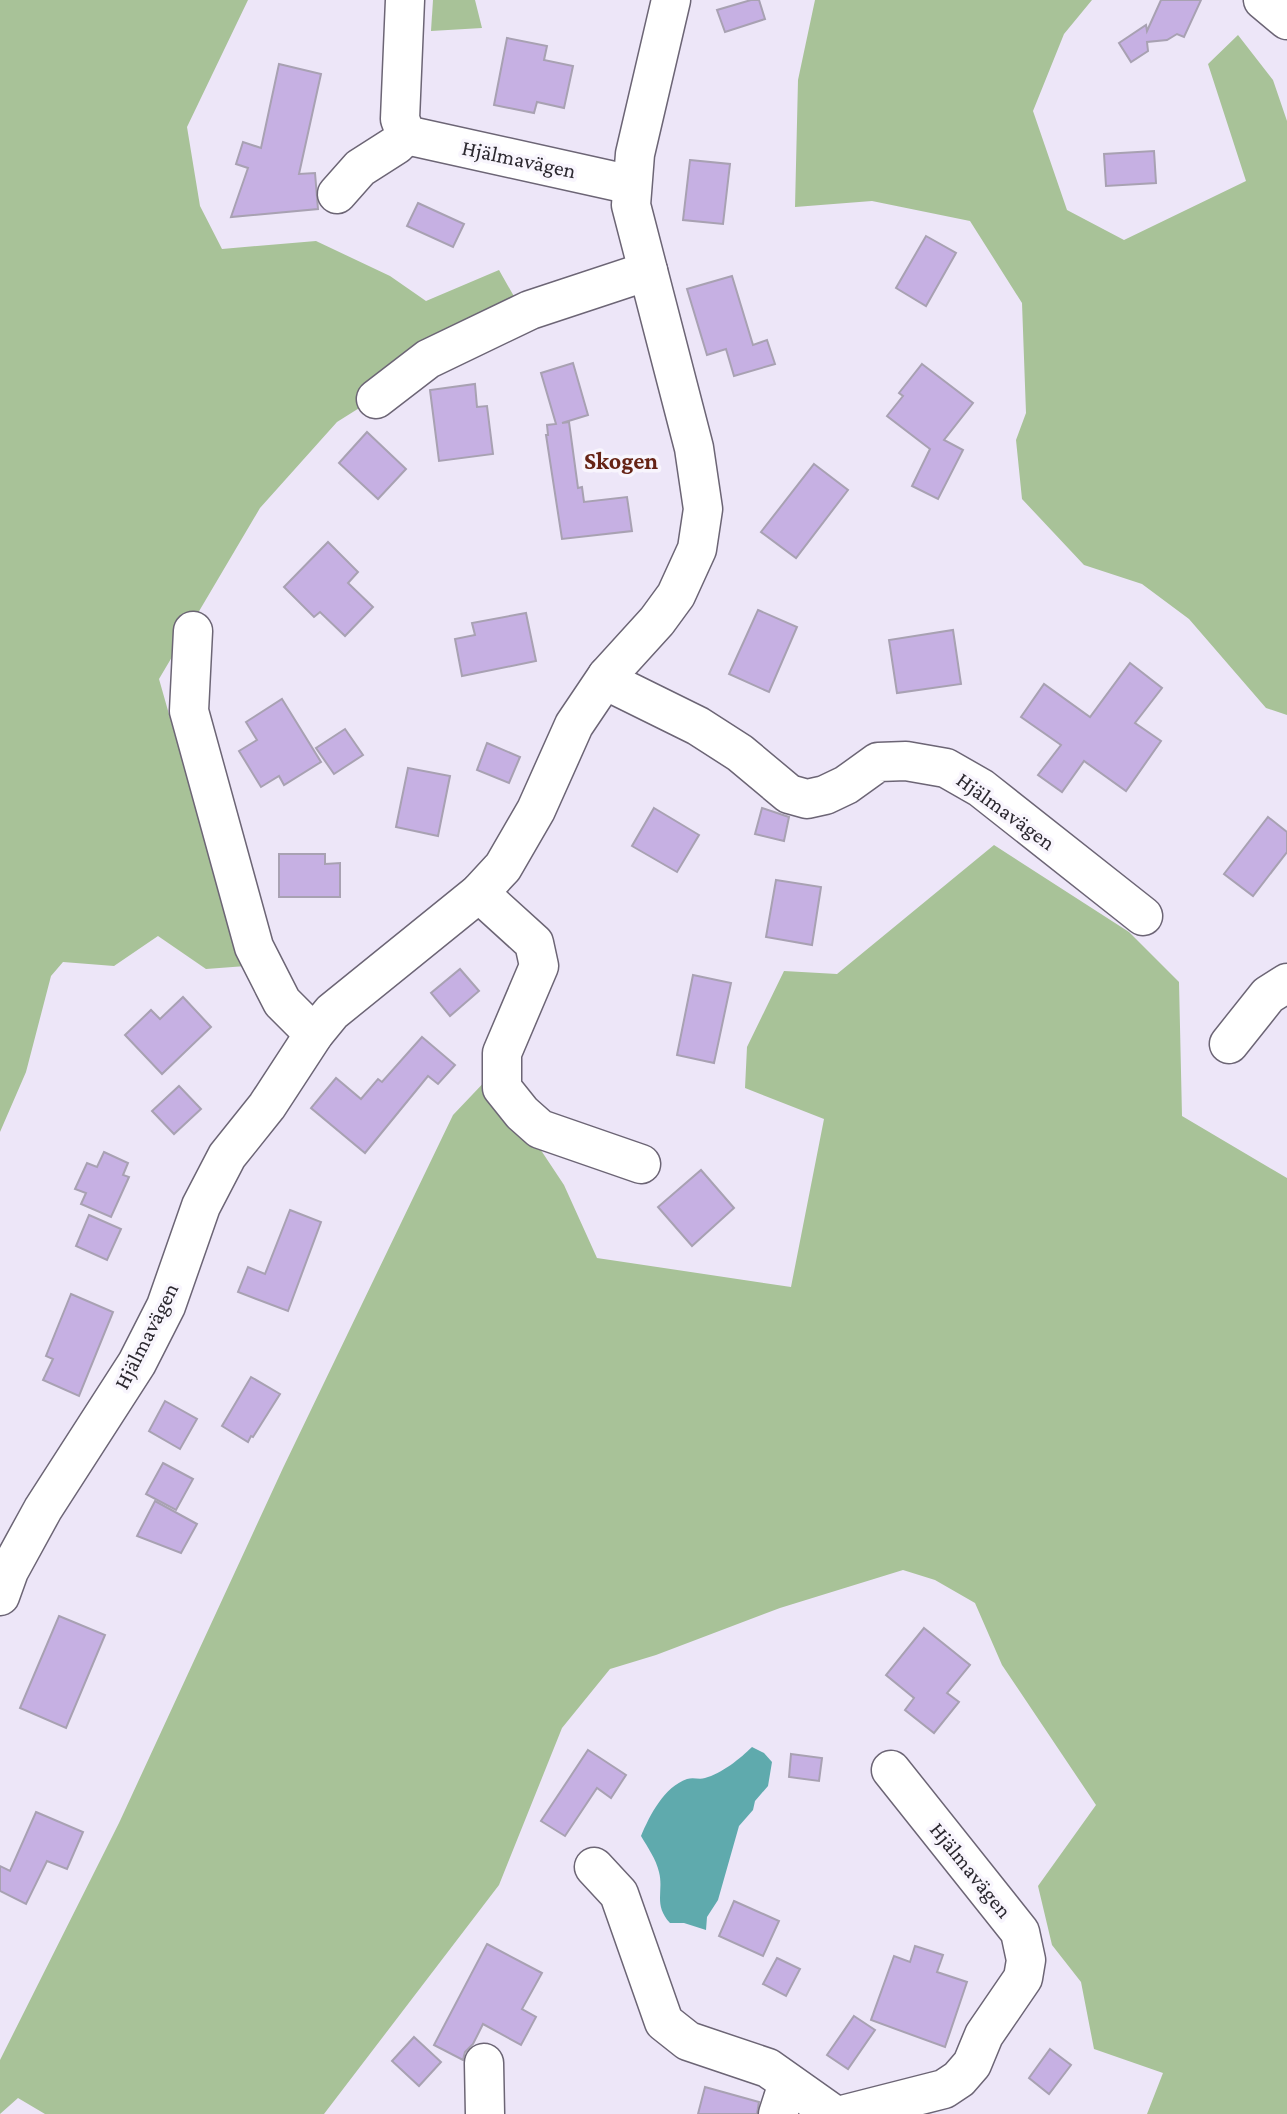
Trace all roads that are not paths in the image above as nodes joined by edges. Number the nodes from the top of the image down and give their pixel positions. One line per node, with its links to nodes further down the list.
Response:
1 (405, 0): 5 (street)
2 (671, 0): 6 (street, Hjälmavägen)
3 (1263, 0): 4 (street)
4 (1287, 20)
5 (406, 135): 6 (street, Hjälmavägen); 7 (street)
6 (632, 185): 8 (street, Hjälmavägen)
7 (337, 194)
8 (648, 271): 9 (street); 11 (street, Hjälmavägen)
9 (376, 399)
10 (193, 631): 15 (street)
11 (607, 676): 12 (street, Hjälmavägen); 13 (street, Hjälmavägen)
12 (479, 893): 15 (street, Hjälmavägen); 17 (street)
13 (1143, 916)
14 (1287, 983): 16 (street)
15 (314, 1034): 18 (street, Hjälmavägen)
16 (1229, 1044)
17 (641, 1164)
18 (0, 1596)
19 (891, 1770): 23 (street, Hjälmavägen)
20 (594, 1867): 22 (street)
21 (484, 2063): 24 (street)
22 (783, 2099): 25 (street)
23 (890, 2109): 26 (street, Hjälmavägen)
24 (485, 2114)
25 (833, 2114)
26 (846, 2114)

